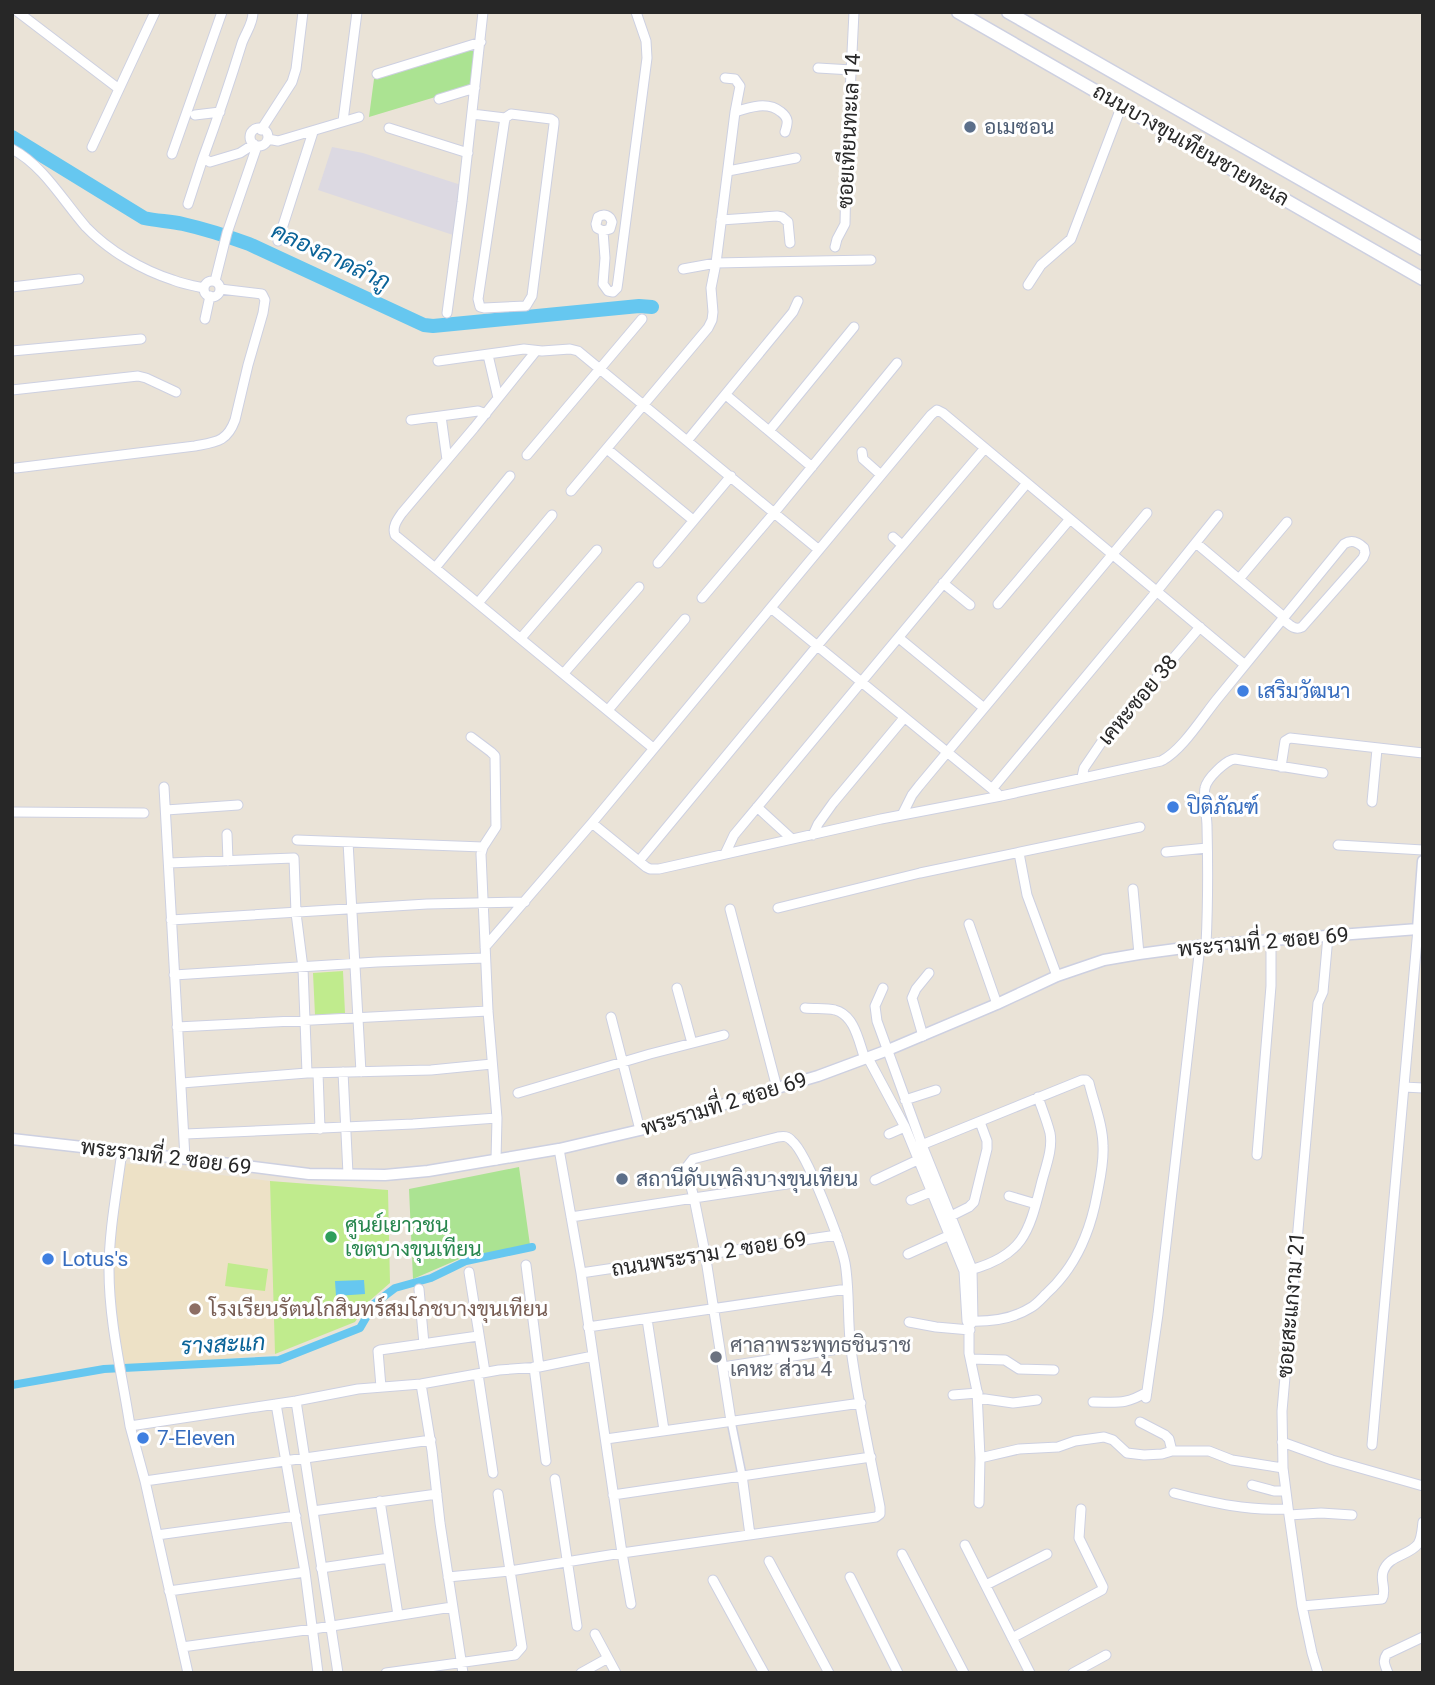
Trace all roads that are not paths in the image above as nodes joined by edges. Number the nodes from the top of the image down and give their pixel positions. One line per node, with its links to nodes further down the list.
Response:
1 (18, 12): 18 (street)
2 (155, 12): 18 (street)
3 (222, 12): 37 (street)
4 (253, 12): 22 (street)
5 (303, 12): 29 (street)
6 (357, 12): 27 (street)
7 (483, 12): 12 (street)
8 (636, 12): 43 (street)
9 (854, 12): 14 (street, ซอยเทียนทะเล 14)
10 (958, 12): 20 (main road, ถนนบางขุนเทียนชายทะเล)
11 (1007, 12): 47 (main road, ถนนบางขุนเทียนชายทะเล)
12 (481, 42): 15 (street); 17 (street)
13 (818, 68): 14 (street)
14 (852, 70): 46 (street, ซอยเทียนทะเล 14)
15 (377, 74)
16 (724, 78): 21 (street)
17 (475, 88): 19 (street); 23 (street)
18 (119, 89): 34 (street)
19 (439, 99)
20 (1122, 105): 52 (main road, ถนนบางขุนเทียนชายทะเล); 54 (street)
21 (735, 111): 31 (street); 40 (street)
22 (220, 112): 24 (street); 38 (street)
23 (472, 114): 26 (street); 36 (street)
24 (195, 115)
25 (359, 117): 27 (street)
26 (505, 118): 26 (street)
27 (342, 121): 30 (street)
28 (389, 128): 36 (street)
29 (261, 130): 32 (street); 33 (street)
30 (313, 132): 32 (street); 44 (street)
31 (785, 132)
32 (268, 139): 33 (street)
33 (256, 145): 38 (street); 53 (street)
34 (92, 147)
35 (12, 149): 56 (street)
36 (468, 153): 58 (street)
37 (172, 154)
38 (203, 158): 41 (street)
39 (796, 158): 40 (street)
40 (728, 171): 42 (street)
41 (188, 204)
42 (721, 220): 45 (street); 49 (street)
43 (603, 231)
44 (278, 241)
45 (790, 243)
46 (835, 247)
47 (1423, 249)
48 (871, 260): 49 (street)
49 (716, 263): 50 (street); 73 (street)
50 (683, 269)
51 (79, 279): 55 (street)
52 (1423, 279)
53 (217, 285): 56 (street); 85 (street)
54 (1028, 285)
55 (12, 287)
56 (207, 292): 60 (street)
57 (798, 301): 71 (street)
58 (447, 313)
59 (642, 319): 68 (street)
60 (205, 320)
61 (854, 327): 77 (street)
62 (141, 339): 63 (street)
63 (12, 351)
64 (536, 351): 65 (street); 68 (street); 72 (street)
65 (488, 355): 66 (street); 72 (street)
66 (438, 361)
67 (897, 363): 84 (street)
68 (600, 368): 73 (street); 82 (street)
69 (12, 390): 70 (street)
70 (176, 392)
71 (726, 394): 77 (street); 78 (street)
72 (498, 398): 74 (street)
73 (643, 404): 78 (street); 80 (street)
74 (486, 414): 75 (street); 83 (street)
75 (441, 416): 76 (street); 83 (street)
76 (411, 420)
77 (769, 431): 84 (street)
78 (687, 441): 88 (street)
79 (985, 448): 86 (street); 89 (street); 102 (street)
80 (607, 449): 90 (street); 98 (street)
81 (862, 452): 86 (street)
82 (527, 455)
83 (447, 460): 107 (street)
84 (812, 467): 92 (street)
85 (16, 468)
86 (881, 475): 91 (street)
87 (510, 476): 107 (street)
88 (731, 476): 92 (street); 98 (street)
89 (1027, 483): 97 (street); 109 (street)
90 (571, 491)
91 (855, 506): 93 (street); 104 (street)
92 (774, 513): 104 (street); 112 (street)
93 (863, 513)
94 (1147, 513): 105 (street)
95 (552, 515): 113 (street)
96 (1218, 515): 101 (street)
97 (1070, 519): 105 (street); 115 (street)
98 (693, 520): 106 (street)
99 (1287, 522): 108 (street)
100 (893, 537): 102 (street)
101 (1196, 543): 108 (street); 111 (street)
102 (902, 545): 122 (street)
103 (597, 550): 120 (street)
104 (819, 550): 116 (street)
105 (1112, 554): 111 (street); 126 (street)
106 (658, 564)
107 (435, 568): 113 (street)
108 (1240, 579): 117 (street)
109 (943, 583): 114 (street); 121 (street)
110 (639, 587): 124 (street)
111 (1157, 591): 119 (street); 138 (street)
112 (702, 598)
113 (478, 603): 120 (street)
114 (970, 604)
115 (998, 604)
116 (771, 608): 122 (street); 130 (street)
117 (1283, 618): 117 (street); 123 (street)
118 (685, 620): 127 (street)
119 (1200, 627): 123 (street); 136 (street, เคหะซอย 38)
120 (521, 638): 124 (street)
121 (899, 638): 125 (street); 126 (street)
122 (817, 646): 125 (street); 163 (street)
123 (1245, 665): 136 (street)
124 (564, 673): 127 (street)
125 (861, 681): 128 (street); 142 (street)
126 (984, 708): 132 (street)
127 (608, 710): 130 (street)
128 (904, 718): 132 (street); 150 (street)
129 (471, 737): 155 (street)
130 (653, 748): 147 (street)
131 (1377, 749): 133 (street); 134 (street); 140 (street)
132 (947, 753): 138 (street); 146 (street)
133 (1423, 753)
134 (1281, 767): 135 (street); 156 (street)
135 (1323, 773)
136 (1083, 777): 139 (street)
137 (164, 787): 143 (street)
138 (992, 789): 139 (street)
139 (1001, 796): 146 (street)
140 (1372, 802)
141 (238, 805): 143 (street)
142 (757, 807): 151 (street); 160 (street)
143 (166, 810): 164 (street)
144 (12, 812): 145 (street)
145 (144, 813)
146 (902, 815): 150 (street)
147 (592, 822): 163 (street); 167 (street)
148 (1140, 827): 159 (street)
149 (227, 834): 161 (street)
150 (813, 835): 151 (street)
151 (792, 839): 160 (street)
152 (297, 840): 153 (street)
153 (348, 842): 155 (street); 168 (street)
154 (1338, 845): 157 (street)
155 (483, 847): 166 (street)
156 (1207, 848): 158 (street); 177 (street)
157 (1423, 850)
158 (1166, 852)
159 (1019, 853): 169 (street); 185 (street)
160 (725, 854): 163 (street)
161 (228, 861): 164 (street); 171 (street)
162 (1423, 861): 174 (street)
163 (639, 862)
164 (169, 863): 172 (street)
165 (1133, 889): 179 (street)
166 (483, 902): 167 (street); 168 (street); 178 (street)
167 (525, 902): 178 (street)
168 (353, 908): 171 (street); 181 (street)
169 (778, 908)
170 (730, 909): 208 (street)
171 (296, 913): 172 (street); 182 (street)
172 (171, 920): 184 (street)
173 (968, 924): 188 (street)
174 (1420, 928): 175 (street, พระรามที่ 2 ซอย 69); 207 (street)
175 (1328, 936): 176 (street, พระรามที่ 2 ซอย 69); 279 (street, ซอยสะแกงาม 21)
176 (1271, 940): 177 (street, พระรามที่ 2 ซอย 69); 226 (street)
177 (1203, 946): 179 (street, พระรามที่ 2 ซอย 69); 270 (street)
178 (485, 947): 180 (street)
179 (1139, 954): 185 (street, พระรามที่ 2 ซอย 69)
180 (485, 958): 181 (street); 190 (street)
181 (354, 964): 182 (street); 191 (street)
182 (303, 968): 184 (street); 193 (street)
183 (929, 973): 196 (street)
184 (174, 975): 194 (street)
185 (1057, 976): 188 (street, พระรามที่ 2 ซอย 69)
186 (677, 988): 197 (street)
187 (883, 988): 198 (street)
188 (997, 1004): 196 (street, พระรามที่ 2 ซอย 69)
189 (805, 1008): 199 (street)
190 (488, 1011): 191 (street); 201 (street)
191 (357, 1017): 193 (street); 203 (street)
192 (611, 1017): 200 (street)
193 (305, 1020): 194 (street); 204 (street)
194 (177, 1027): 206 (street)
195 (724, 1035): 197 (street)
196 (923, 1036): 198 (street, พระรามที่ 2 ซอย 69)
197 (692, 1043): 200 (street)
198 (888, 1050): 199 (street, พระรามที่ 2 ซอย 69); 213 (street)
199 (867, 1058): 208 (street, พระรามที่ 2 ซอย 69); 216 (street)
200 (623, 1062): 211 (street); 219 (street)
201 (492, 1064): 203 (street); 214 (street)
202 (343, 1072): 203 (street); 205 (street); 217 (street)
203 (361, 1072)
204 (307, 1073): 205 (street); 206 (street)
205 (318, 1073): 218 (street)
206 (182, 1083): 220 (street)
207 (1404, 1087): 209 (street); 280 (street)
208 (777, 1088): 219 (street, พระรามที่ 2 ซอย 69)
209 (1423, 1088)
210 (936, 1090): 213 (street)
211 (518, 1093)
212 (1038, 1097): 215 (street); 237 (street); 253 (street)
213 (905, 1100): 223 (street)
214 (497, 1118): 217 (street); 229 (street)
215 (980, 1122): 223 (street); 239 (street)
216 (905, 1127): 221 (street); 223 (street)
217 (346, 1128): 218 (street); 230 (street)
218 (320, 1129): 220 (street)
219 (640, 1129): 224 (street, พระรามที่ 2 ซอย 69)
220 (184, 1134): 228 (street)
221 (889, 1134)
222 (12, 1139): 225 (street, พระรามที่ 2 ซอย 69)
223 (918, 1147): 227 (street)
224 (559, 1149): 229 (street, พระรามที่ 2 ซอย 69); 238 (street, ถนนพระราม 2 ซอย 69)
225 (122, 1151): 228 (street, พระรามที่ 2 ซอย 69); 275 (street)
226 (1257, 1155)
227 (923, 1157): 232 (street); 233 (street); 239 (street)
228 (185, 1158): 230 (street, พระรามที่ 2 ซอย 69)
229 (496, 1160): 230 (street, พระรามที่ 2 ซอย 69)
230 (348, 1174)
231 (814, 1180): 235 (street); 235 (street, ถนนพระราม 2 ซอย 69); 240 (street, ถนนพระราม 2 ซอย 69)
232 (876, 1180)
233 (933, 1191): 236 (street); 239 (street)
234 (1009, 1196): 237 (street)
235 (694, 1198): 238 (street); 242 (street)
236 (911, 1200)
237 (1036, 1204): 245 (street)
238 (571, 1217): 247 (street, ถนนพระราม 2 ซอย 69)
239 (948, 1217): 241 (street); 245 (street)
240 (837, 1235): 242 (street, ถนนพระราม 2 ซอย 69); 249 (street, ถนนพระราม 2 ซอย 69)
241 (950, 1235): 243 (street); 245 (street)
242 (705, 1253): 247 (street, ถนนพระราม 2 ซอย 69); 250 (street)
243 (908, 1254)
244 (526, 1265): 260 (street)
245 (968, 1270): 253 (street)
246 (469, 1272): 255 (street)
247 (581, 1273): 254 (street, ถนนพระราม 2 ซอย 69)
248 (419, 1289): 256 (street)
249 (847, 1289): 250 (street); 257 (street, ถนนพระราม 2 ซอย 69)
250 (713, 1309): 251 (street); 261 (street)
251 (648, 1319): 254 (street); 276 (street)
252 (909, 1322): 253 (street)
253 (970, 1324): 259 (street)
254 (588, 1327): 258 (street, ถนนพระราม 2 ซอย 69)
255 (478, 1336): 256 (street); 263 (street)
256 (424, 1344): 265 (street)
257 (851, 1348): 261 (street); 271 (street, ถนนพระราม 2 ซอย 69)
258 (593, 1356): 260 (street); 277 (street, ถนนพระราม 2 ซอย 69)
259 (971, 1359): 262 (street); 267 (street)
260 (537, 1367): 263 (street); 286 (street)
261 (723, 1367): 273 (street)
262 (1054, 1370)
263 (482, 1373): 264 (street); 288 (street)
264 (421, 1384): 265 (street); 278 (street)
265 (381, 1387): 269 (street)
266 (953, 1395): 267 (street)
267 (978, 1396): 268 (street); 284 (street)
268 (1037, 1400)
269 (296, 1401): 272 (street); 283 (street)
270 (1093, 1402)
271 (861, 1403): 273 (street); 282 (street, ถนนพระราม 2 ซอย 69)
272 (276, 1404): 275 (street); 285 (street)
273 (731, 1421): 276 (street); 289 (street)
274 (1140, 1422): 281 (street)
275 (130, 1426): 291 (street)
276 (664, 1430): 277 (street)
277 (606, 1439): 298 (street, ถนนพระราม 2 ซอย 69)
278 (431, 1440): 283 (street); 296 (street)
279 (1282, 1442): 287 (street, ซอยสะแกงาม 21); 293 (street)
280 (1372, 1445)
281 (1172, 1451): 284 (street); 287 (street)
282 (870, 1457): 289 (street); 308 (street, ถนนพระราม 2 ซอย 69)
283 (306, 1458): 285 (street); 302 (street)
284 (980, 1458): 300 (street)
285 (285, 1461): 291 (street); 305 (street)
286 (546, 1461)
287 (1283, 1468): 294 (street, ซอยสะแกงาม 21)
288 (493, 1473)
289 (742, 1475): 298 (street); 308 (street)
290 (555, 1479): 315 (street)
291 (145, 1481): 307 (street)
292 (1252, 1485): 294 (street)
293 (1423, 1486)
294 (1286, 1491): 303 (street, ซอยสะแกงาม 21)
295 (1174, 1493): 303 (street)
296 (437, 1494): 299 (street); 319 (street)
297 (498, 1494): 317 (street)
298 (613, 1495): 310 (street, ถนนพระราม 2 ซอย 69)
299 (380, 1501): 302 (street); 313 (street)
300 (979, 1503)
301 (1081, 1509): 333 (street)
302 (313, 1511): 316 (street)
303 (1288, 1512): 304 (street); 325 (street, ซอยสะแกงาม 21)
304 (1352, 1515)
305 (296, 1516): 307 (street); 318 (street)
306 (1423, 1522): 325 (street)
307 (157, 1535): 323 (street)
308 (750, 1535): 310 (street, ถนนพระราม 2 ซอย 69)
309 (965, 1545): 322 (street)
310 (622, 1553): 315 (street); 324 (street)
311 (902, 1554): 348 (street)
312 (1048, 1554): 322 (street)
313 (388, 1558): 316 (street); 327 (street)
314 (769, 1561): 346 (street)
315 (566, 1563): 317 (street); 329 (street)
316 (321, 1568): 328 (street)
317 (510, 1571): 319 (street); 337 (street)
318 (305, 1572): 323 (street); 330 (street)
319 (448, 1577): 326 (street)
320 (850, 1577): 347 (street)
321 (713, 1580): 345 (street)
322 (985, 1585): 333 (street)
323 (169, 1591): 334 (street)
324 (631, 1604)
325 (1302, 1606): 351 (street, ซอยสะแกงาม 21)
326 (452, 1607): 327 (street); 337 (street)
327 (398, 1615): 328 (street)
328 (331, 1626): 330 (street); 340 (street)
329 (577, 1626)
330 (313, 1629): 334 (street); 339 (street)
331 (595, 1634): 336 (street)
332 (1423, 1637): 352 (street)
333 (1012, 1638): 349 (street)
334 (182, 1647): 338 (street)
335 (1106, 1655): 350 (street)
336 (608, 1658): 343 (street); 344 (street)
337 (461, 1662): 341 (street); 342 (street)
338 (188, 1673)
339 (318, 1673)
340 (338, 1673)
341 (386, 1673)
342 (463, 1673)
343 (581, 1673)
344 (616, 1673)
345 (764, 1673)
346 (829, 1673)
347 (898, 1673)
348 (964, 1673)
349 (1030, 1673)
350 (1073, 1673)
351 (1318, 1673)
352 (1388, 1673)

